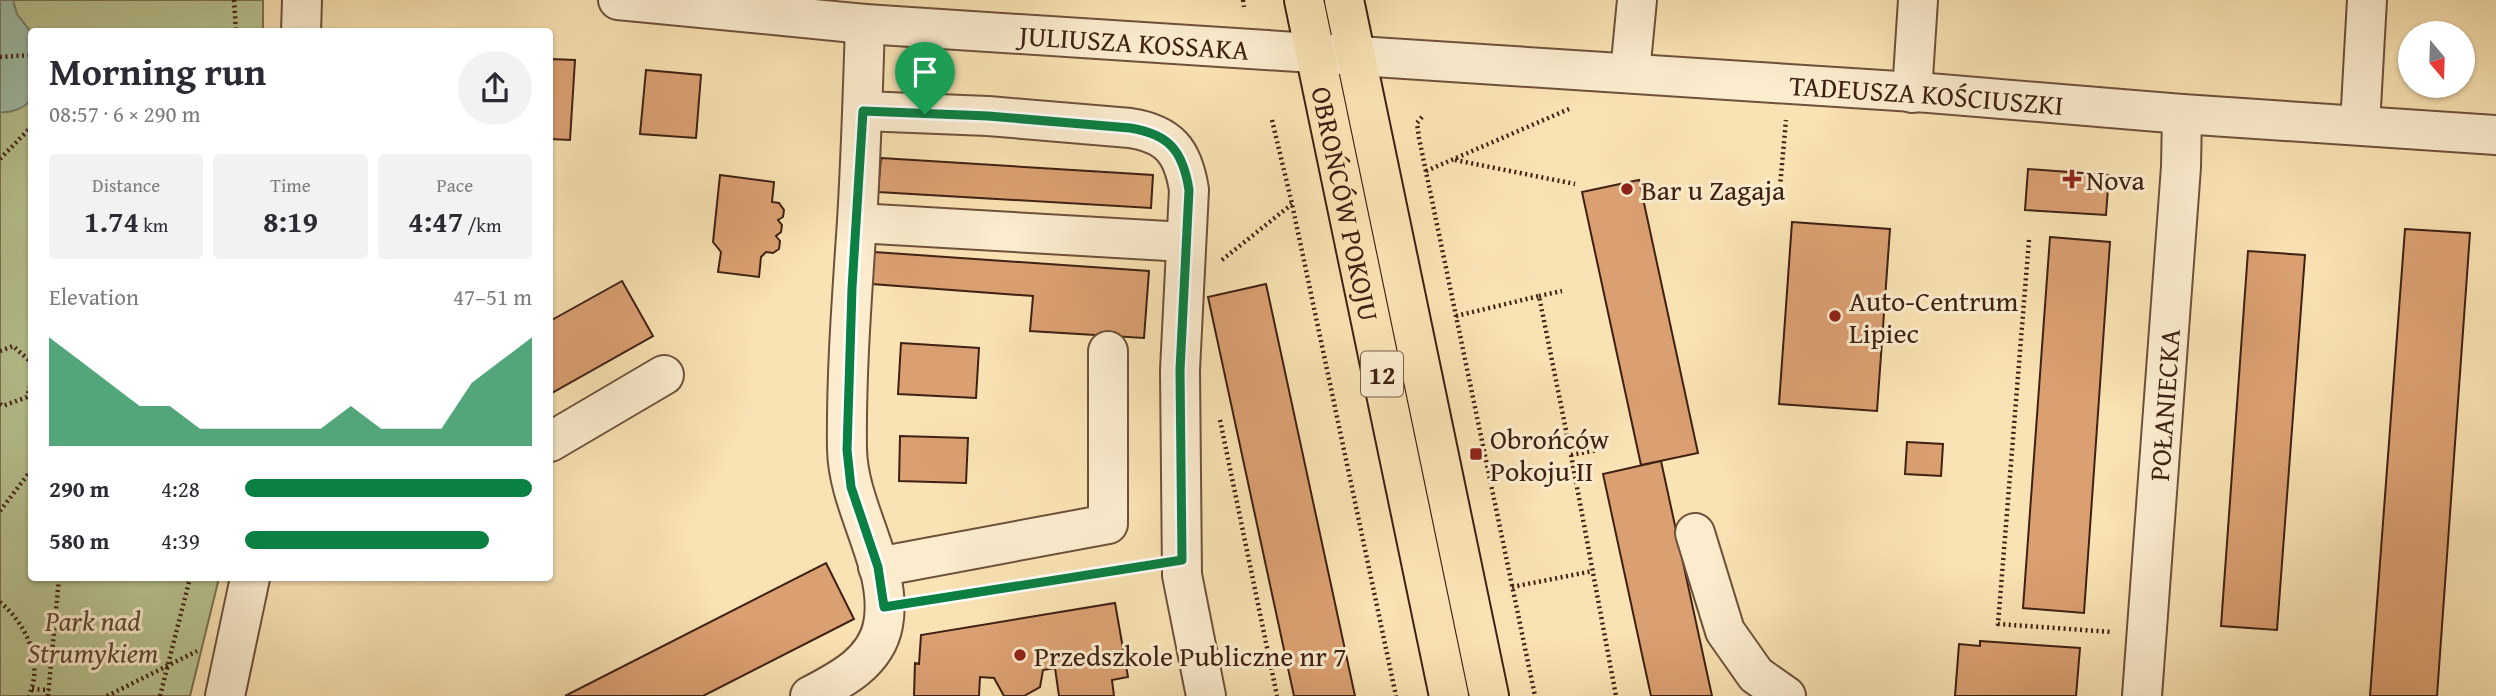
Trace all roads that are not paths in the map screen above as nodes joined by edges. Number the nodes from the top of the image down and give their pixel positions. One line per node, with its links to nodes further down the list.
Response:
1 (302, 0): 11 (street)
2 (618, 0): 8 (street, JULIUSZA KOSSAKA)
3 (1304, 0): 12 (main road, OBROŃCÓW POKOJU / 12)
4 (1345, 0): 13 (main road, OBROŃCÓW POKOJU / 12)
5 (1637, 0): 14 (street)
6 (1918, 0): 15 (street)
7 (2367, 0): 18 (street)
8 (679, 3): 10 (street, JULIUSZA KOSSAKA)
9 (989, 15): 10 (street, JULIUSZA KOSSAKA); 12 (street, JULIUSZA KOSSAKA)
10 (865, 24): 16 (street)
11 (301, 28)
12 (1315, 53): 13 (street, JULIUSZA KOSSAKA); 31 (main road, OBROŃCÓW POKOJU / 12)
13 (1357, 57): 14 (street, TADEUSZA KOŚCIUSZKI); 32 (main road, OBROŃCÓW POKOJU / 12)
14 (1630, 73): 15 (street, TADEUSZA KOŚCIUSZKI)
15 (1912, 93): 17 (street, TADEUSZA KOŚCIUSZKI)
16 (863, 111): 20 (street); 21 (street)
17 (2182, 114): 18 (street, TADEUSZA KOŚCIUSZKI); 34 (street, POŁANIECKA)
18 (2360, 125): 19 (street, TADEUSZA KOŚCIUSZKI)
19 (2496, 135)
20 (857, 223): 21 (street); 26 (street)
21 (1185, 242): 30 (street)
22 (1108, 351): 26 (street)
23 (664, 375): 24 (street)
24 (553, 440)
25 (1695, 533): 33 (street)
26 (878, 567): 29 (street)
27 (254, 581): 28 (street)
28 (225, 696)
29 (810, 696)
30 (1206, 696)
31 (1449, 696)
32 (1489, 696)
33 (1786, 696)
34 (2142, 696)

